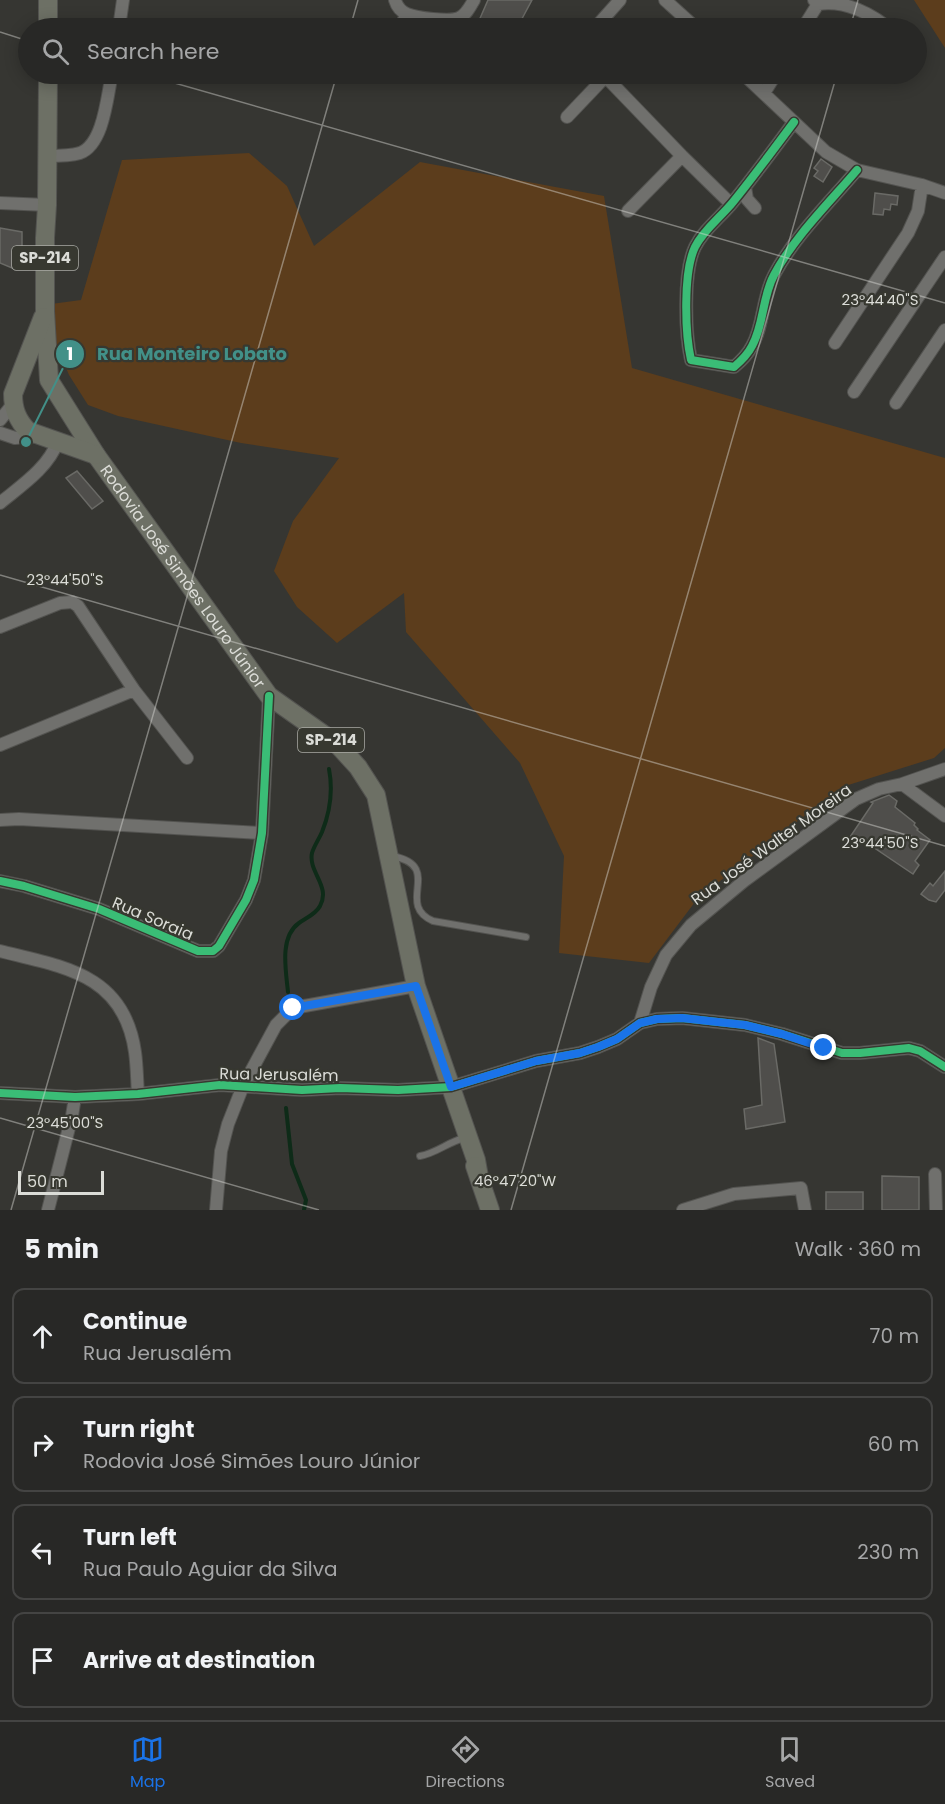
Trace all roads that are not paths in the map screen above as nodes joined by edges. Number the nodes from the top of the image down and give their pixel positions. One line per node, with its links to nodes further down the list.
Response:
1 (48, 0): 9 (main road)
2 (123, 0): 10 (street)
3 (395, 0): 8 (street)
4 (474, 0): 13 (street)
5 (620, 0): 14 (street)
6 (666, 0): 15 (street)
7 (816, 2): 16 (street); 17 (street)
8 (407, 15): 11 (street); 12 (street)
9 (48, 18)
10 (120, 18)
11 (405, 18)
12 (419, 18)
13 (460, 18)
14 (603, 18)
15 (685, 18)
16 (808, 18)
17 (875, 18)
18 (48, 84): 27 (main road, Rodovia José Simões Louro Júnior / SP-214)
19 (110, 84): 27 (street)
20 (597, 84): 25 (street)
21 (614, 84): 28 (street)
22 (754, 84): 24 (street)
23 (770, 84): 24 (street)
24 (764, 93): 26 (street)
25 (567, 117)
26 (794, 122): 29 (street); 31 (street)
27 (47, 156): 35 (main road, Rodovia José Simões Louro Júnior / SP-214)
28 (682, 156): 34 (street); 37 (street)
29 (857, 170): 30 (street); 34 (street)
30 (922, 185): 32 (street); 41 (street)
31 (745, 187): 34 (street); 36 (street)
32 (945, 193)
33 (0, 203): 35 (street)
34 (731, 204)
35 (47, 205): 39 (main road, Rodovia José Simões Louro Júnior / SP-214)
36 (755, 208)
37 (628, 212)
38 (945, 257): 43 (street)
39 (45, 311): 42 (main road, Rodovia José Simões Louro Júnior / SP-214); 44 (main road, Rodovia José Simões Louro Júnior / SP-214)
40 (945, 330): 45 (street)
41 (835, 343)
42 (49, 380): 44 (main road); 46 (main road, Rodovia José Simões Louro Júnior / SP-214)
43 (854, 392)
44 (13, 399): 47 (street); 49 (main road, Rodovia José Simões Louro Júnior)
45 (896, 403)
46 (70, 416): 50 (main road); 51 (main road, Rodovia José Simões Louro Júnior / SP-214)
47 (0, 420)
48 (0, 433): 49 (street)
49 (39, 436): 50 (main road, Rodovia José Simões Louro Júnior)
50 (58, 441): 51 (main road, Rodovia José Simões Louro Júnior); 52 (street)
51 (96, 455): 55 (main road, Rodovia José Simões Louro Júnior / SP-214)
52 (0, 503)
53 (0, 627): 54 (street)
54 (134, 690): 56 (street); 57 (street)
55 (269, 696): 62 (street, Rua Soraia); 63 (main road, Rodovia José Simões Louro Júnior / SP-214)
56 (0, 745)
57 (187, 758)
58 (945, 768): 59 (street, Rua José Walter Moreira)
59 (902, 783): 60 (street); 68 (street, Rua José Walter Moreira)
60 (945, 816)
61 (0, 820): 62 (street)
62 (262, 833): 64 (street, Rua Soraia)
63 (388, 855): 65 (lane); 67 (main road, Rodovia José Simões Louro Júnior / SP-214)
64 (0, 881)
65 (526, 937)
66 (0, 951): 73 (street)
67 (416, 986): 70 (street, Rua Jerusalém); 71 (main road, Rodovia José Simões Louro Júnior / SP-214)
68 (640, 1023): 69 (street); 71 (street, Rua Jerusalém)
69 (945, 1067)
70 (243, 1086): 71 (street, Rua Jerusalém); 73 (street, Rua Jerusalém); 81 (street)
71 (451, 1087): 75 (main road, Rodovia José Simões Louro Júnior / SP-214)
72 (0, 1094): 74 (street, Rua Jerusalém)
73 (138, 1094): 74 (street, Rua Jerusalém)
74 (75, 1097): 80 (street)
75 (457, 1107): 76 (main road, Rodovia José Simões Louro Júnior / SP-214); 79 (main road, Rodovia José Simões Louro Júnior)
76 (464, 1138): 77 (lane); 79 (main road, Rodovia José Simões Louro Júnior / SP-214)
77 (420, 1156)
78 (935, 1174): 85 (street)
79 (479, 1177): 82 (main road, Rodovia José Simões Louro Júnior / SP-214)
80 (48, 1210)
81 (216, 1210)
82 (490, 1210)
83 (683, 1210): 84 (street)
84 (805, 1210)
85 (936, 1210)

